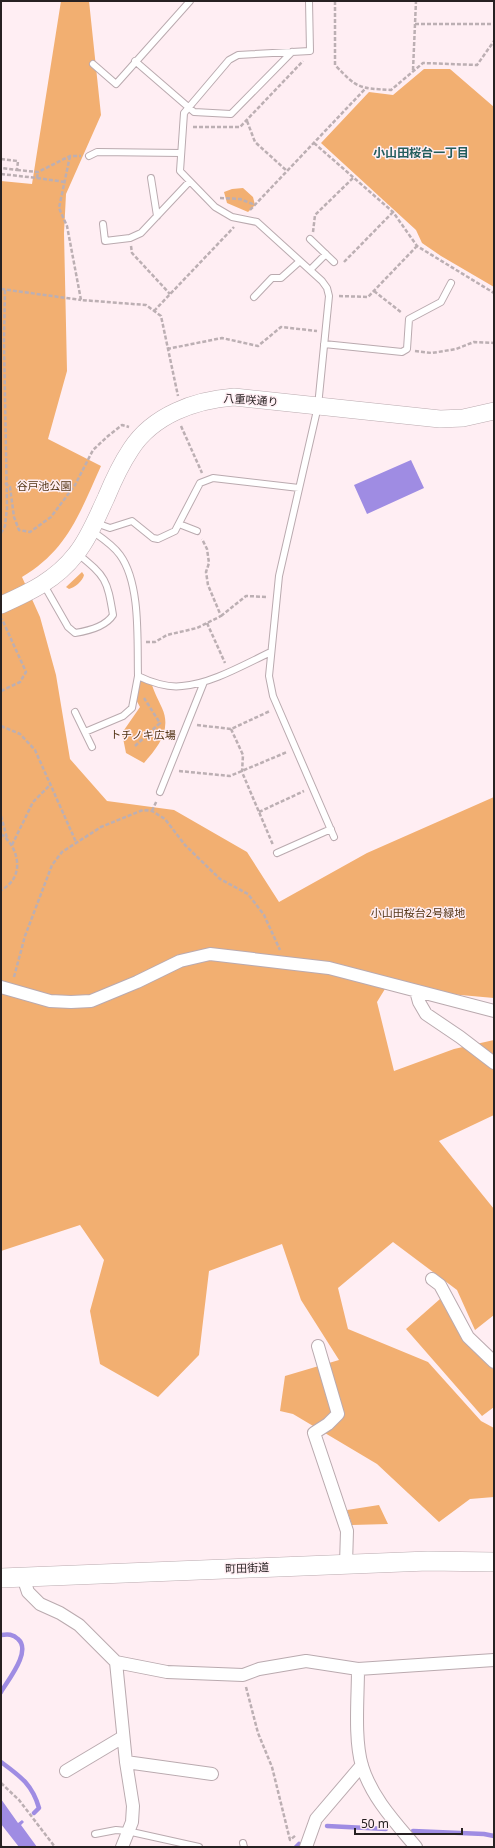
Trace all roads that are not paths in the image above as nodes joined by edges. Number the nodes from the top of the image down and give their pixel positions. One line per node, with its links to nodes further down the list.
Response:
1 (190, 1): 4 (lane)
2 (309, 1): 3 (lane)
3 (292, 52): 6 (lane); 6 (lane)
4 (135, 61): 5 (lane); 6 (lane)
5 (93, 64)
6 (188, 108): 7 (lane)
7 (181, 153): 8 (lane); 10 (lane)
8 (89, 156)
9 (151, 178): 11 (lane)
10 (189, 182): 11 (lane); 15 (lane)
11 (157, 216): 12 (lane)
12 (102, 224)
13 (310, 239): 14 (lane)
14 (326, 254): 16 (lane); 17 (lane)
15 (300, 261): 17 (lane); 19 (lane)
16 (334, 262)
17 (310, 270): 20 (lane)
18 (451, 283): 20 (lane)
19 (254, 297)
20 (324, 344): 21 (lane)
21 (318, 406): 22 (street, 八重咲通り); 23 (lane); 25 (street, 八重咲通り)
22 (494, 411)
23 (299, 488): 24 (lane); 30 (lane)
24 (179, 524): 25 (lane); 26 (lane)
25 (93, 526): 27 (street, 八重咲通り); 31 (lane)
26 (197, 531)
27 (77, 553): 28 (street, 八重咲通り); 28 (lane)
28 (44, 584): 29 (street, 八重咲通り)
29 (1, 604)
30 (272, 652): 32 (lane); 37 (lane)
31 (138, 676): 32 (lane); 34 (lane)
32 (204, 682): 36 (lane)
33 (75, 712): 34 (lane)
34 (85, 732): 35 (lane)
35 (92, 747)
36 (160, 792)
37 (331, 829): 38 (lane); 39 (lane)
38 (334, 837)
39 (277, 853)
40 (1, 987): 41 (street)
41 (416, 991): 42 (street); 43 (street)
42 (494, 1011)
43 (494, 1063)
44 (432, 1279): 46 (street)
45 (318, 1346): 48 (street)
46 (494, 1362)
47 (494, 1562): 48 (main road, 町田街道)
48 (346, 1564): 49 (main road, 町田街道)
49 (23, 1577): 50 (main road, 町田街道); 52 (street)
50 (1, 1578)
51 (494, 1660): 53 (street)
52 (116, 1662): 53 (street); 54 (street)
53 (358, 1669): 56 (street)
54 (123, 1737): 55 (street); 57 (street)
55 (126, 1762): 58 (street); 59 (street)
56 (362, 1765): 63 (street); 64 (street)
57 (66, 1771)
58 (212, 1774)
59 (127, 1831): 60 (lane); 61 (street); 62 (lane)
60 (95, 1834)
61 (122, 1847)
62 (199, 1847)
63 (306, 1847)
64 (416, 1847)

